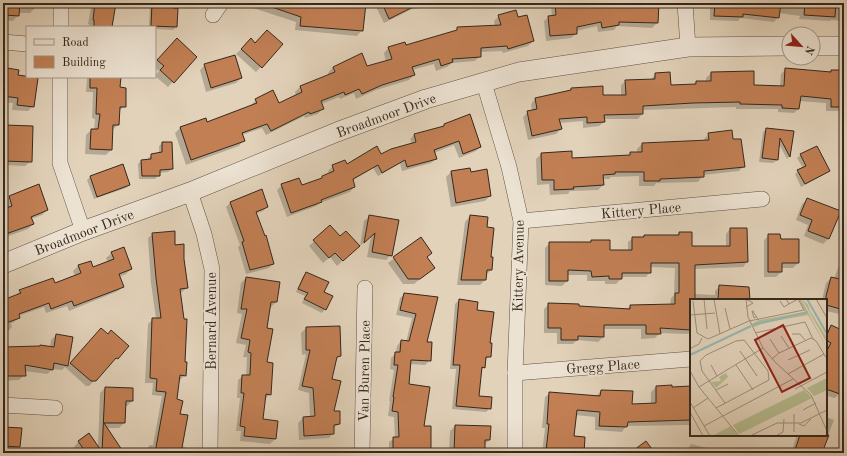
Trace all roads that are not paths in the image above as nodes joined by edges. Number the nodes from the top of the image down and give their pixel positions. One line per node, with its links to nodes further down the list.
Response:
1 (61, 3): 3 (street)
2 (685, 3): 9 (street)
3 (61, 26)
4 (3, 42): 5 (street)
5 (26, 44)
6 (781, 46): 9 (street, Broadmoor Drive)
7 (821, 46): 8 (street)
8 (844, 46)
9 (688, 47): 11 (street, Broadmoor Drive)
10 (60, 78): 15 (street)
11 (484, 83): 12 (street, Broadmoor Drive); 14 (street, Kittery Avenue)
12 (190, 192): 15 (street, Broadmoor Drive); 22 (street, Bernard Avenue)
13 (762, 199): 14 (street, Kittery Place)
14 (520, 221): 19 (street, Kittery Avenue)
15 (83, 231): 16 (street, Broadmoor Drive)
16 (3, 264)
17 (365, 288): 23 (street, Van Buren Place)
18 (690, 359): 19 (street, Gregg Place)
19 (515, 372): 24 (street, Kittery Avenue)
20 (3, 405): 21 (street)
21 (55, 408)
22 (210, 453)
23 (362, 453)
24 (515, 453)

